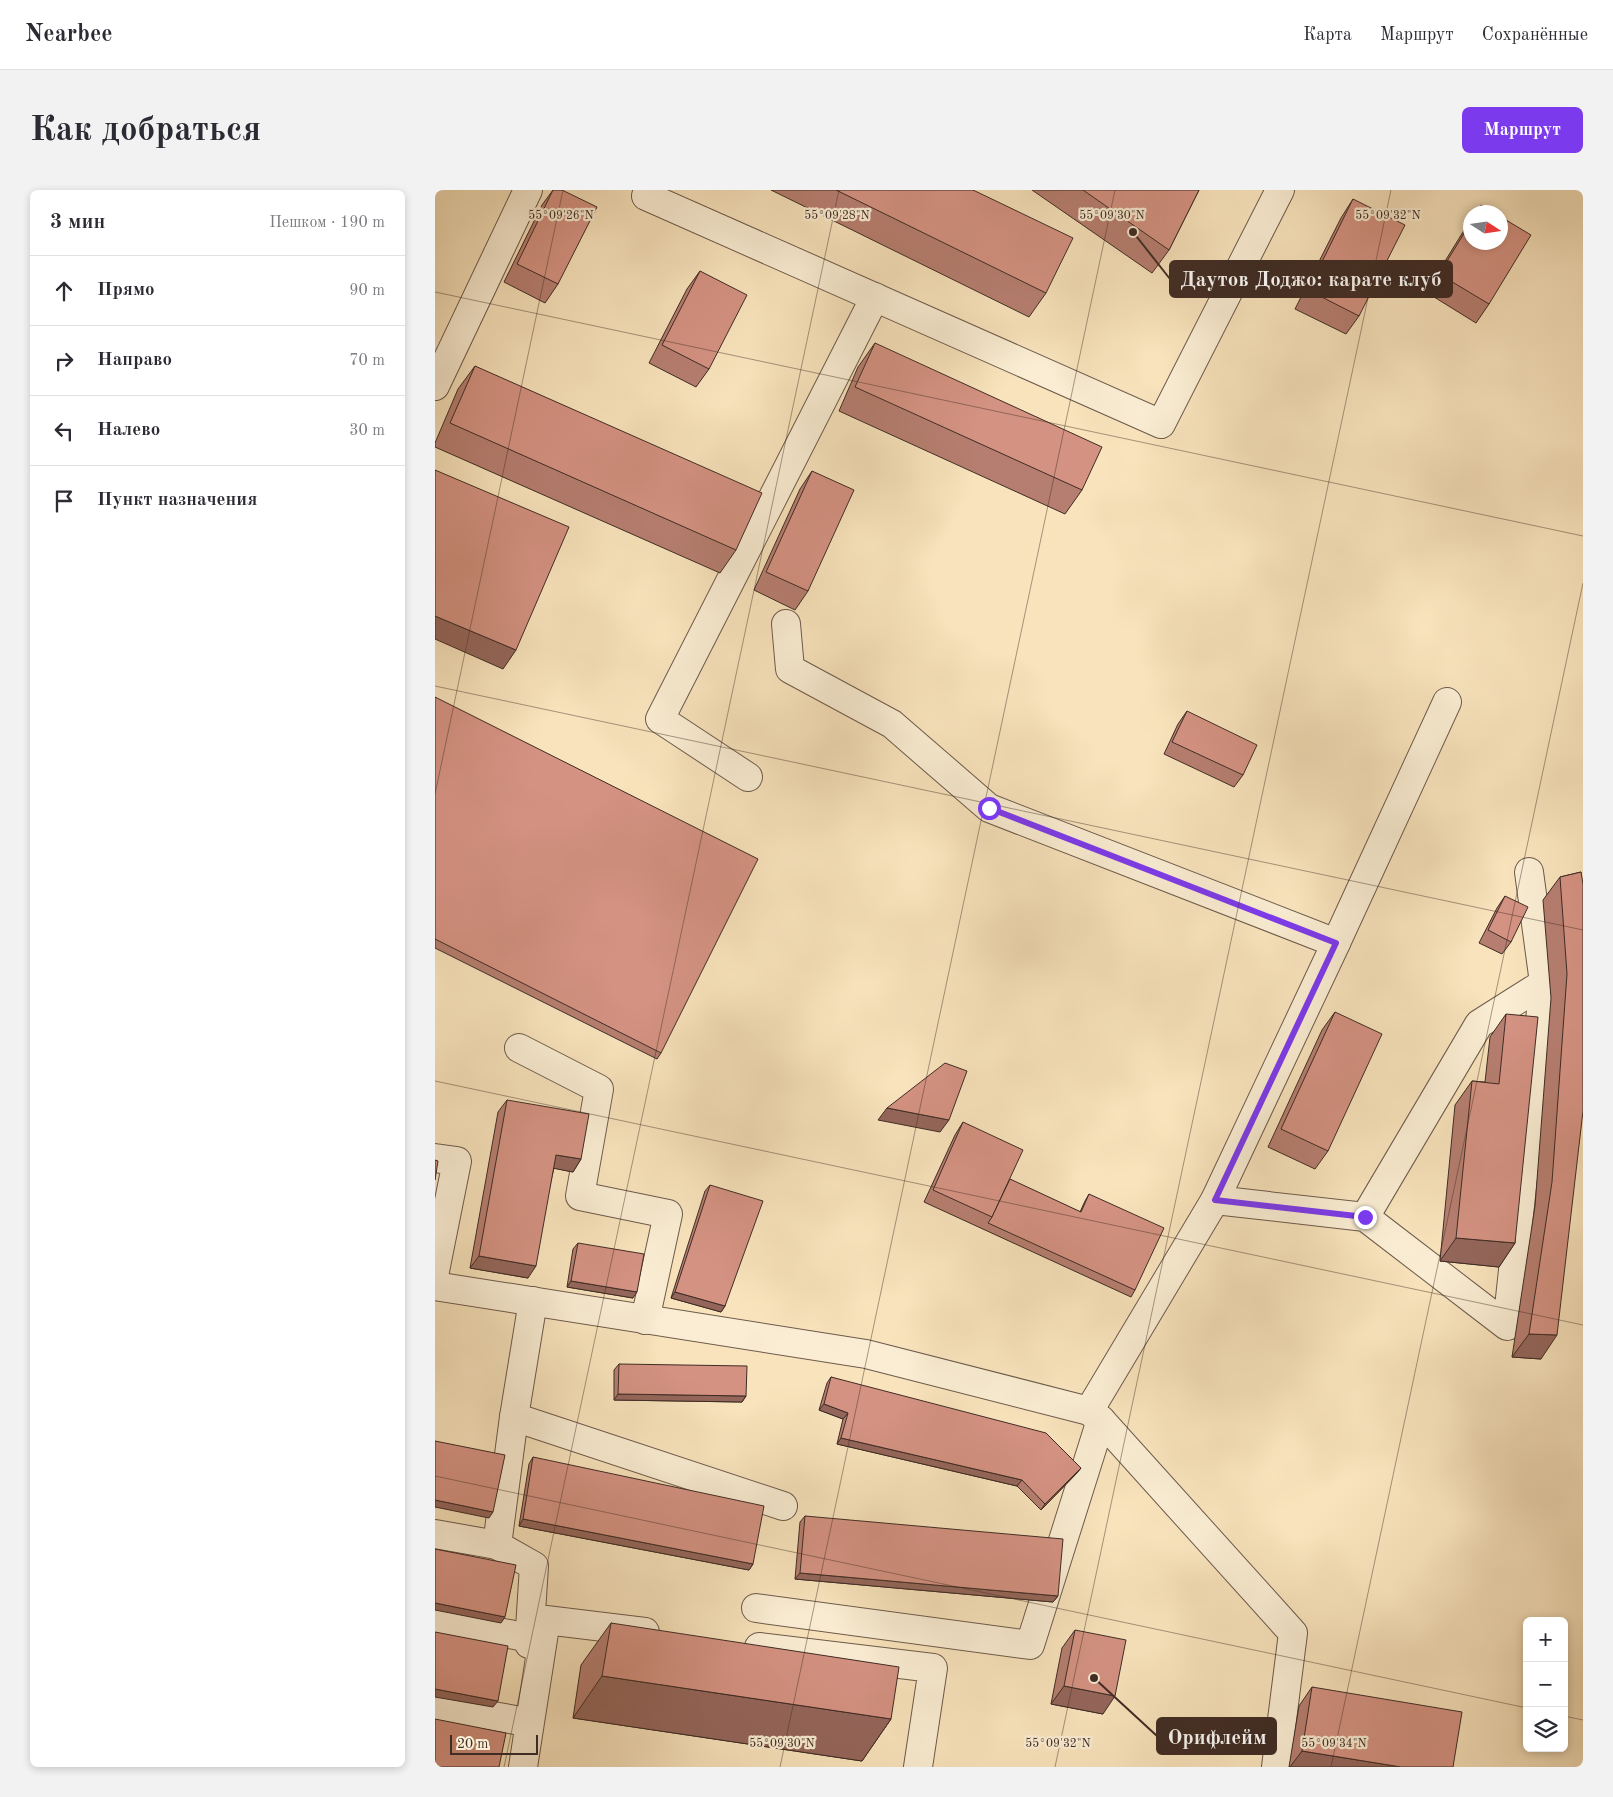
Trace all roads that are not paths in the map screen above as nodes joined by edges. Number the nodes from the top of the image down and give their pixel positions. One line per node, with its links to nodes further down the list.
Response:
1 (528, 190): 5 (lane)
2 (648, 190): 4 (lane)
3 (1280, 190): 4 (lane)
4 (875, 297): 8 (lane)
5 (435, 386)
6 (786, 624): 10 (lane)
7 (1447, 702): 10 (lane)
8 (748, 777)
9 (1529, 872): 11 (lane)
10 (1336, 943): 14 (lane)
11 (1544, 983): 15 (lane); 15 (lane)
12 (519, 1048): 19 (lane)
13 (435, 1158): 16 (lane)
14 (1215, 1200): 15 (lane); 20 (lane)
15 (1365, 1217)
16 (435, 1271)
17 (435, 1286): 18 (lane)
18 (533, 1301): 19 (lane); 21 (lane)
19 (645, 1320): 20 (lane)
20 (1095, 1415): 25 (lane); 35 (lane)
21 (514, 1418): 22 (lane); 24 (lane)
22 (783, 1506)
23 (435, 1534): 24 (lane)
24 (497, 1545): 28 (lane)
25 (756, 1608)
26 (435, 1620): 28 (lane)
27 (665, 1635): 33 (lane)
28 (530, 1638): 31 (lane)
29 (735, 1643): 34 (lane)
30 (435, 1706): 31 (lane)
31 (521, 1721): 32 (lane)
32 (515, 1767)
33 (523, 1767)
34 (918, 1767)
35 (1276, 1767)

